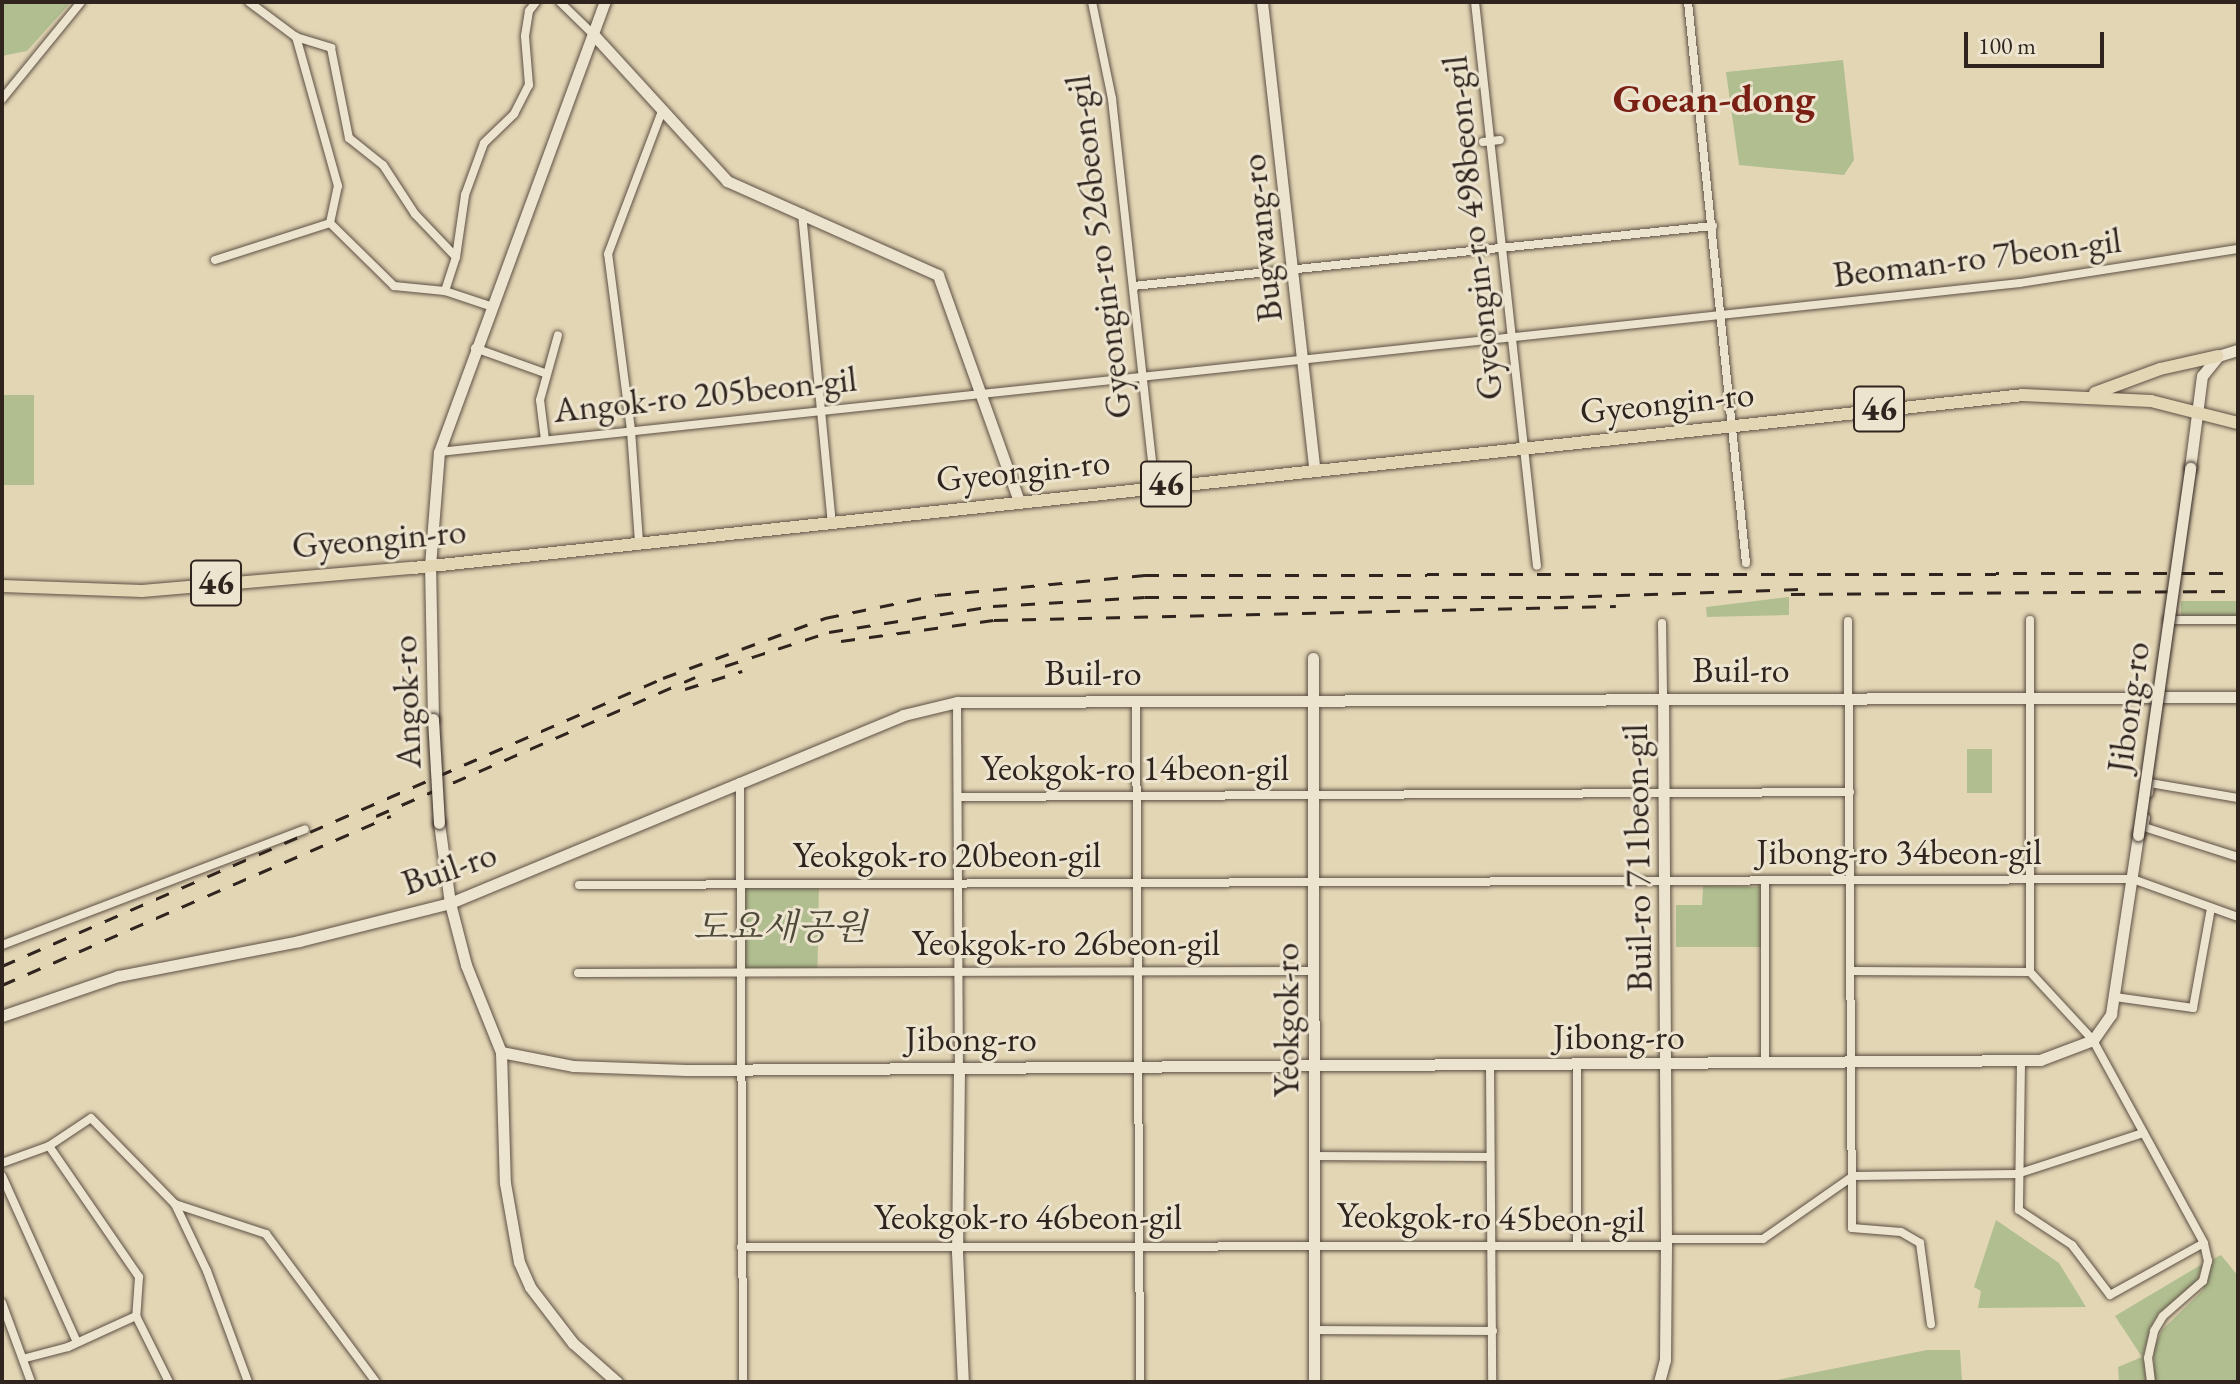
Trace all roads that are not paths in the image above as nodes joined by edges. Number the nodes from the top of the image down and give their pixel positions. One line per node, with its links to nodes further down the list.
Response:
1 (81, 2): 12 (street)
2 (249, 2): 11 (street)
3 (536, 2): 19 (street)
4 (560, 2): 10 (street)
5 (605, 2): 10 (street, Angok-ro)
6 (1092, 2): 22 (street, Gyeongin-ro 526beon-gil)
7 (1262, 2): 21 (street, Bugwang-ro)
8 (1475, 2): 17 (street, Gyeongin-ro 498beon-gil)
9 (1688, 2): 16 (street)
10 (593, 34): 13 (street); 24 (street, Angok-ro)
11 (296, 37): 15 (street); 19 (street)
12 (2, 99)
13 (662, 111): 14 (street); 40 (street)
14 (802, 213): 34 (street); 36 (street)
15 (330, 223): 20 (street); 23 (street)
16 (1713, 226): 17 (street); 25 (street)
17 (1503, 247): 21 (street); 26 (street, Gyeongin-ro 498beon-gil)
18 (2238, 249): 25 (street, Beoman-ro 7beon-gil)
19 (456, 257): 23 (street)
20 (215, 260)
21 (1292, 270): 22 (street); 30 (street, Bugwang-ro)
22 (1133, 286): 33 (street, Gyeongin-ro 526beon-gil)
23 (445, 291): 24 (street)
24 (490, 306): 28 (street, Angok-ro)
25 (1721, 315): 26 (street, Beoman-ro 7beon-gil); 39 (street)
26 (1513, 334): 30 (street, Beoman-ro 7beon-gil); 42 (street, Gyeongin-ro 498beon-gil)
27 (558, 335): 32 (street)
28 (475, 348): 32 (street); 43 (street, Angok-ro)
29 (2238, 350): 31 (street)
30 (1302, 356): 33 (street, Angok-ro 205beon-gil); 44 (street, Bugwang-ro)
31 (2218, 356): 35 (main road); 37 (street, Jibong-ro)
32 (545, 373): 41 (street)
33 (1142, 376): 34 (street, Angok-ro 205beon-gil); 45 (street, Gyeongin-ro 526beon-gil)
34 (979, 393): 36 (street, Angok-ro 205beon-gil); 46 (street)
35 (2089, 395): 37 (main road, Gyeongin-ro / 46); 39 (main road, Gyeongin-ro / 46)
36 (820, 409): 40 (street, Angok-ro 205beon-gil); 47 (street)
37 (2197, 409): 38 (main road, Gyeongin-ro / 46); 74 (street, Jibong-ro, bridge)
38 (2238, 423)
39 (1734, 424): 42 (main road, Gyeongin-ro / 46); 49 (street)
40 (631, 430): 41 (street, Angok-ro 205beon-gil); 48 (street)
41 (545, 440): 43 (street, Angok-ro 205beon-gil)
42 (1524, 448): 44 (main road, Gyeongin-ro / 46); 51 (street, Gyeongin-ro 498beon-gil)
43 (439, 452): 50 (street, Angok-ro)
44 (1314, 469): 45 (main road, Gyeongin-ro / 46)
45 (1155, 486): 46 (main road, Gyeongin-ro / 46)
46 (1019, 501): 47 (main road, Gyeongin-ro / 46)
47 (832, 522): 48 (main road, Gyeongin-ro / 46)
48 (639, 542): 50 (main road, Gyeongin-ro / 46)
49 (1746, 563)
50 (430, 566): 52 (main road, Gyeongin-ro / 46); 86 (street, Angok-ro, bridge)
51 (1537, 566)
52 (2, 586)
53 (2030, 620): 62 (street)
54 (2168, 620): 55 (street)
55 (2238, 620)
56 (1848, 621): 60 (street)
57 (1662, 623): 61 (street)
58 (1313, 658): 65 (street, Yeokgok-ro)
59 (2238, 697): 62 (street, Buil-ro)
60 (1850, 698): 61 (street, Buil-ro); 62 (street, Buil-ro); 67 (street)
61 (1663, 699): 65 (street, Buil-ro); 68 (street, Buil-ro 711beon-gil)
62 (2030, 699): 78 (street)
63 (1136, 700): 64 (street, Buil-ro); 65 (street, Buil-ro); 71 (street)
64 (957, 702): 66 (street, Buil-ro); 70 (street)
65 (1313, 703): 69 (street, Yeokgok-ro)
66 (740, 782): 81 (street); 86 (street, Buil-ro)
67 (1850, 792): 68 (street, Yeokgok-ro 14beon-gil); 77 (street)
68 (1666, 793): 69 (street, Yeokgok-ro 14beon-gil); 79 (street, Buil-ro 711beon-gil)
69 (1314, 795): 71 (street, Yeokgok-ro 14beon-gil); 83 (street, Yeokgok-ro)
70 (958, 797): 71 (street, Yeokgok-ro 14beon-gil); 85 (street)
71 (1136, 797): 82 (street)
72 (2238, 798): 74 (street)
73 (305, 829): 89 (street)
74 (2141, 831): 75 (street); 76 (street, Jibong-ro)
75 (2238, 857)
76 (2133, 879): 78 (street, Jibong-ro 34beon-gil); 87 (street); 97 (street, Jibong-ro)
77 (1852, 880): 78 (street, Jibong-ro 34beon-gil); 80 (street, Jibong-ro 34beon-gil); 93 (street)
78 (2031, 880): 95 (street)
79 (1666, 881): 80 (street, Jibong-ro 34beon-gil); 83 (street, Jibong-ro 34beon-gil); 107 (street, Buil-ro 711beon-gil)
80 (1765, 881): 103 (street)
81 (742, 882): 84 (street, Yeokgok-ro 20beon-gil); 85 (street, Yeokgok-ro 20beon-gil); 94 (street)
82 (1136, 883): 83 (street, Yeokgok-ro 20beon-gil); 85 (street, Yeokgok-ro 20beon-gil); 90 (street)
83 (1314, 883): 92 (street, Yeokgok-ro)
84 (579, 885)
85 (958, 885): 91 (street)
86 (450, 903): 98 (street, Buil-ro); 100 (street, Angok-ro)
87 (2211, 908): 88 (street); 97 (street)
88 (2238, 917)
89 (2, 945)
90 (1136, 970): 91 (street, Yeokgok-ro 26beon-gil); 92 (street, Yeokgok-ro 26beon-gil); 109 (street)
91 (959, 971): 94 (street, Yeokgok-ro 26beon-gil); 108 (street)
92 (1314, 971): 104 (street, Yeokgok-ro)
93 (1852, 971): 95 (street); 102 (street)
94 (742, 972): 96 (street, Yeokgok-ro 26beon-gil); 110 (street)
95 (2030, 972): 99 (street)
96 (578, 973)
97 (2115, 997): 99 (street, Jibong-ro)
98 (2, 1016)
99 (2093, 1040): 101 (street, Jibong-ro); 111 (street)
100 (501, 1052): 110 (street, Jibong-ro); 139 (street, Angok-ro)
101 (2021, 1062): 102 (street, Jibong-ro); 116 (street)
102 (1851, 1063): 103 (street, Jibong-ro); 118 (street)
103 (1765, 1064): 107 (street, Jibong-ro)
104 (1315, 1065): 105 (street, Jibong-ro); 109 (street, Jibong-ro); 113 (street, Yeokgok-ro)
105 (1490, 1065): 106 (street, Jibong-ro); 114 (street)
106 (1577, 1065): 107 (street, Jibong-ro); 124 (street)
107 (1666, 1065): 120 (street, Buil-ro 711beon-gil)
108 (959, 1067): 109 (street, Jibong-ro); 110 (street, Jibong-ro); 125 (street)
109 (1137, 1067): 126 (street)
110 (743, 1069): 127 (street)
111 (2143, 1133): 116 (street); 123 (street)
112 (49, 1146): 115 (street); 119 (street); 129 (street)
113 (1315, 1156): 114 (street); 121 (street, Yeokgok-ro)
114 (1490, 1157): 122 (street)
115 (2, 1163)
116 (2017, 1174): 118 (street); 123 (street)
117 (2, 1176): 133 (street)
118 (1853, 1176): 120 (street, Yeokgok-ro 45beon-gil); 130 (street)
119 (175, 1204): 137 (street); 138 (street)
120 (1666, 1242): 124 (street, Yeokgok-ro 45beon-gil); 145 (street, Buil-ro 711beon-gil)
121 (1315, 1243): 122 (street, Yeokgok-ro 45beon-gil); 126 (street, Yeokgok-ro 46beon-gil); 131 (street, Yeokgok-ro)
122 (1490, 1243): 124 (street, Yeokgok-ro 45beon-gil); 132 (street)
123 (2204, 1243): 146 (street)
124 (1577, 1244)
125 (957, 1245): 126 (street, Yeokgok-ro 46beon-gil); 127 (street, Yeokgok-ro 46beon-gil); 141 (street)
126 (1137, 1245): 142 (street)
127 (741, 1247): 140 (street)
128 (2, 1303): 134 (street)
129 (136, 1316): 133 (street); 136 (street)
130 (1931, 1324)
131 (1315, 1330): 132 (street); 143 (street, Yeokgok-ro)
132 (1493, 1331): 144 (street)
133 (76, 1340): 134 (street)
134 (26, 1358): 135 (street)
135 (31, 1382)
136 (169, 1382)
137 (248, 1382)
138 (376, 1382)
139 (617, 1382)
140 (743, 1382)
141 (963, 1382)
142 (1140, 1382)
143 (1314, 1382)
144 (1492, 1382)
145 (1659, 1382)
146 (2151, 1382)

